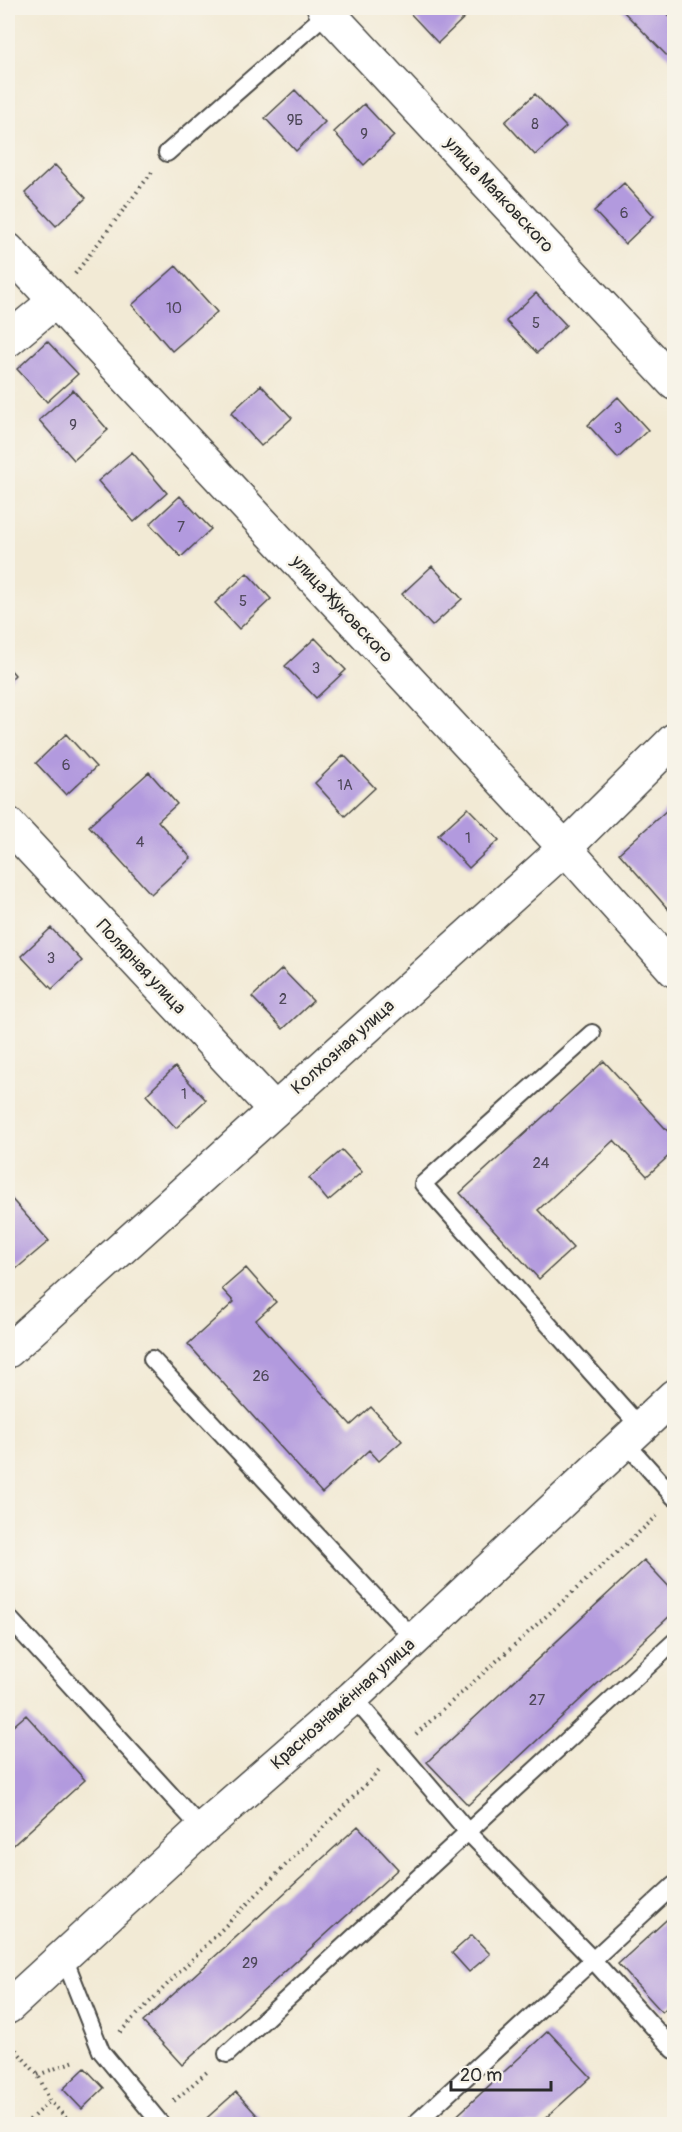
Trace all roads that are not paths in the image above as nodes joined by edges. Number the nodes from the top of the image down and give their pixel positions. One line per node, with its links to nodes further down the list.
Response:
1 (328, 9): 2 (lane); 6 (street, улица Маяковского)
2 (167, 153)
3 (8, 250): 4 (street, улица Жуковского)
4 (55, 301): 5 (street); 9 (street, улица Жуковского)
5 (8, 340)
6 (675, 383)
7 (671, 751): 9 (street, Колхозная улица)
8 (8, 824): 12 (street, Полярная улица)
9 (565, 848): 10 (street, улица Жуковского); 12 (street, Колхозная улица)
10 (675, 969)
11 (592, 1033): 16 (lane)
12 (274, 1109): 13 (street, Колхозная улица)
13 (8, 1351)
14 (152, 1359): 19 (lane)
15 (675, 1396): 16 (street, Краснознамённая улица)
16 (633, 1435): 17 (lane); 19 (street, Краснознамённая улица)
17 (670, 1502)
18 (8, 1617): 22 (lane)
19 (414, 1639): 21 (street, Краснознамённая улица)
20 (675, 1641): 23 (lane)
21 (353, 1697): 22 (street, Краснознамённая улица); 23 (lane)
22 (202, 1829): 25 (street, Краснознамённая улица)
23 (468, 1832): 26 (lane); 29 (lane)
24 (675, 1885): 26 (lane)
25 (63, 1955): 27 (street, Краснознамённая улица); 30 (lane)
26 (592, 1959): 28 (lane); 31 (lane)
27 (8, 2007)
28 (675, 2050)
29 (227, 2054)
30 (158, 2121)
31 (415, 2124)

